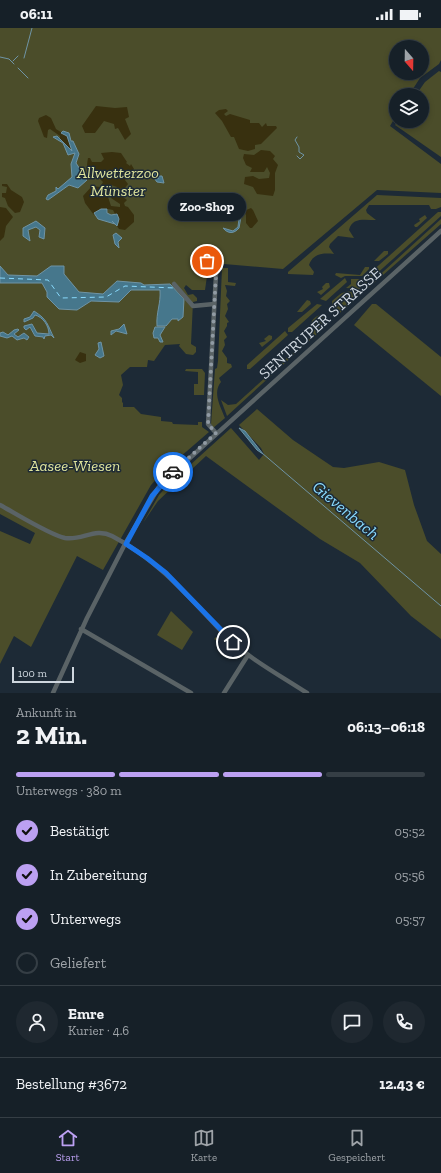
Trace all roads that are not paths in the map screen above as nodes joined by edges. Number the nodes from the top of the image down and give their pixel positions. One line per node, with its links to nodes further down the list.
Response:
1 (441, 231): 5 (street, SENTRUPER STRASSE)
2 (207, 261): 4 (street)
3 (174, 284): 4 (street)
4 (214, 304): 5 (street)
5 (216, 433): 7 (street, SENTRUPER STRASSE)
6 (0, 505): 7 (street)
7 (126, 544): 8 (street, SENTRUPER STRASSE); 9 (street)
8 (82, 630): 10 (street, SENTRUPER STRASSE); 11 (street)
9 (248, 654): 12 (street); 13 (street)
10 (53, 693)
11 (190, 693)
12 (224, 693)
13 (307, 693)

